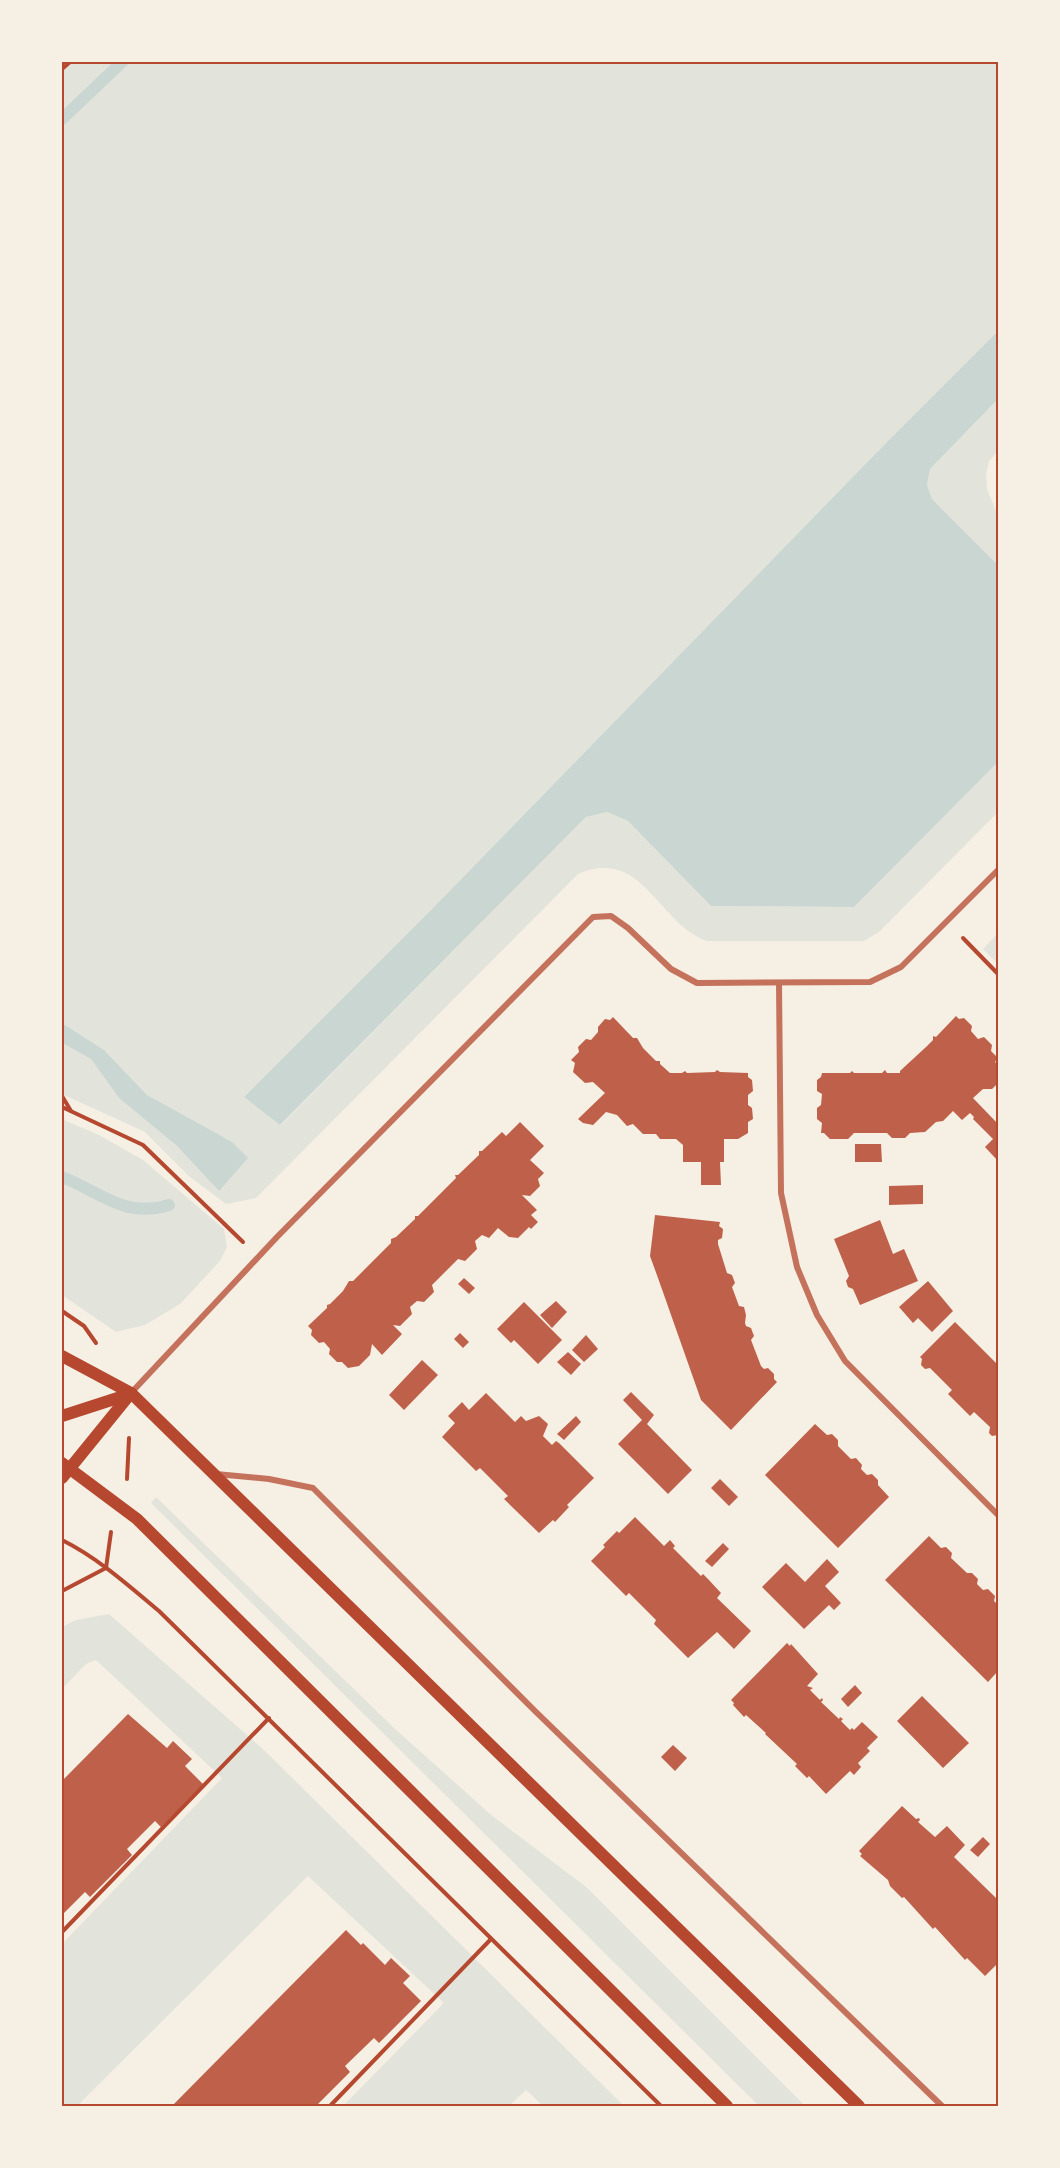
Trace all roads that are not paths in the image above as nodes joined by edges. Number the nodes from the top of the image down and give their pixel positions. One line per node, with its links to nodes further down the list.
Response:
1 (998, 871): 2 (street)
2 (779, 983): 4 (street); 8 (street)
3 (62, 1356): 4 (main road)
4 (131, 1393): 5 (main road); 6 (main road); 7 (main road)
5 (62, 1416)
6 (64, 1469): 9 (main road)
7 (213, 1474): 10 (main road); 11 (street)
8 (999, 1515)
9 (727, 2106)
10 (859, 2106)
11 (942, 2106)

